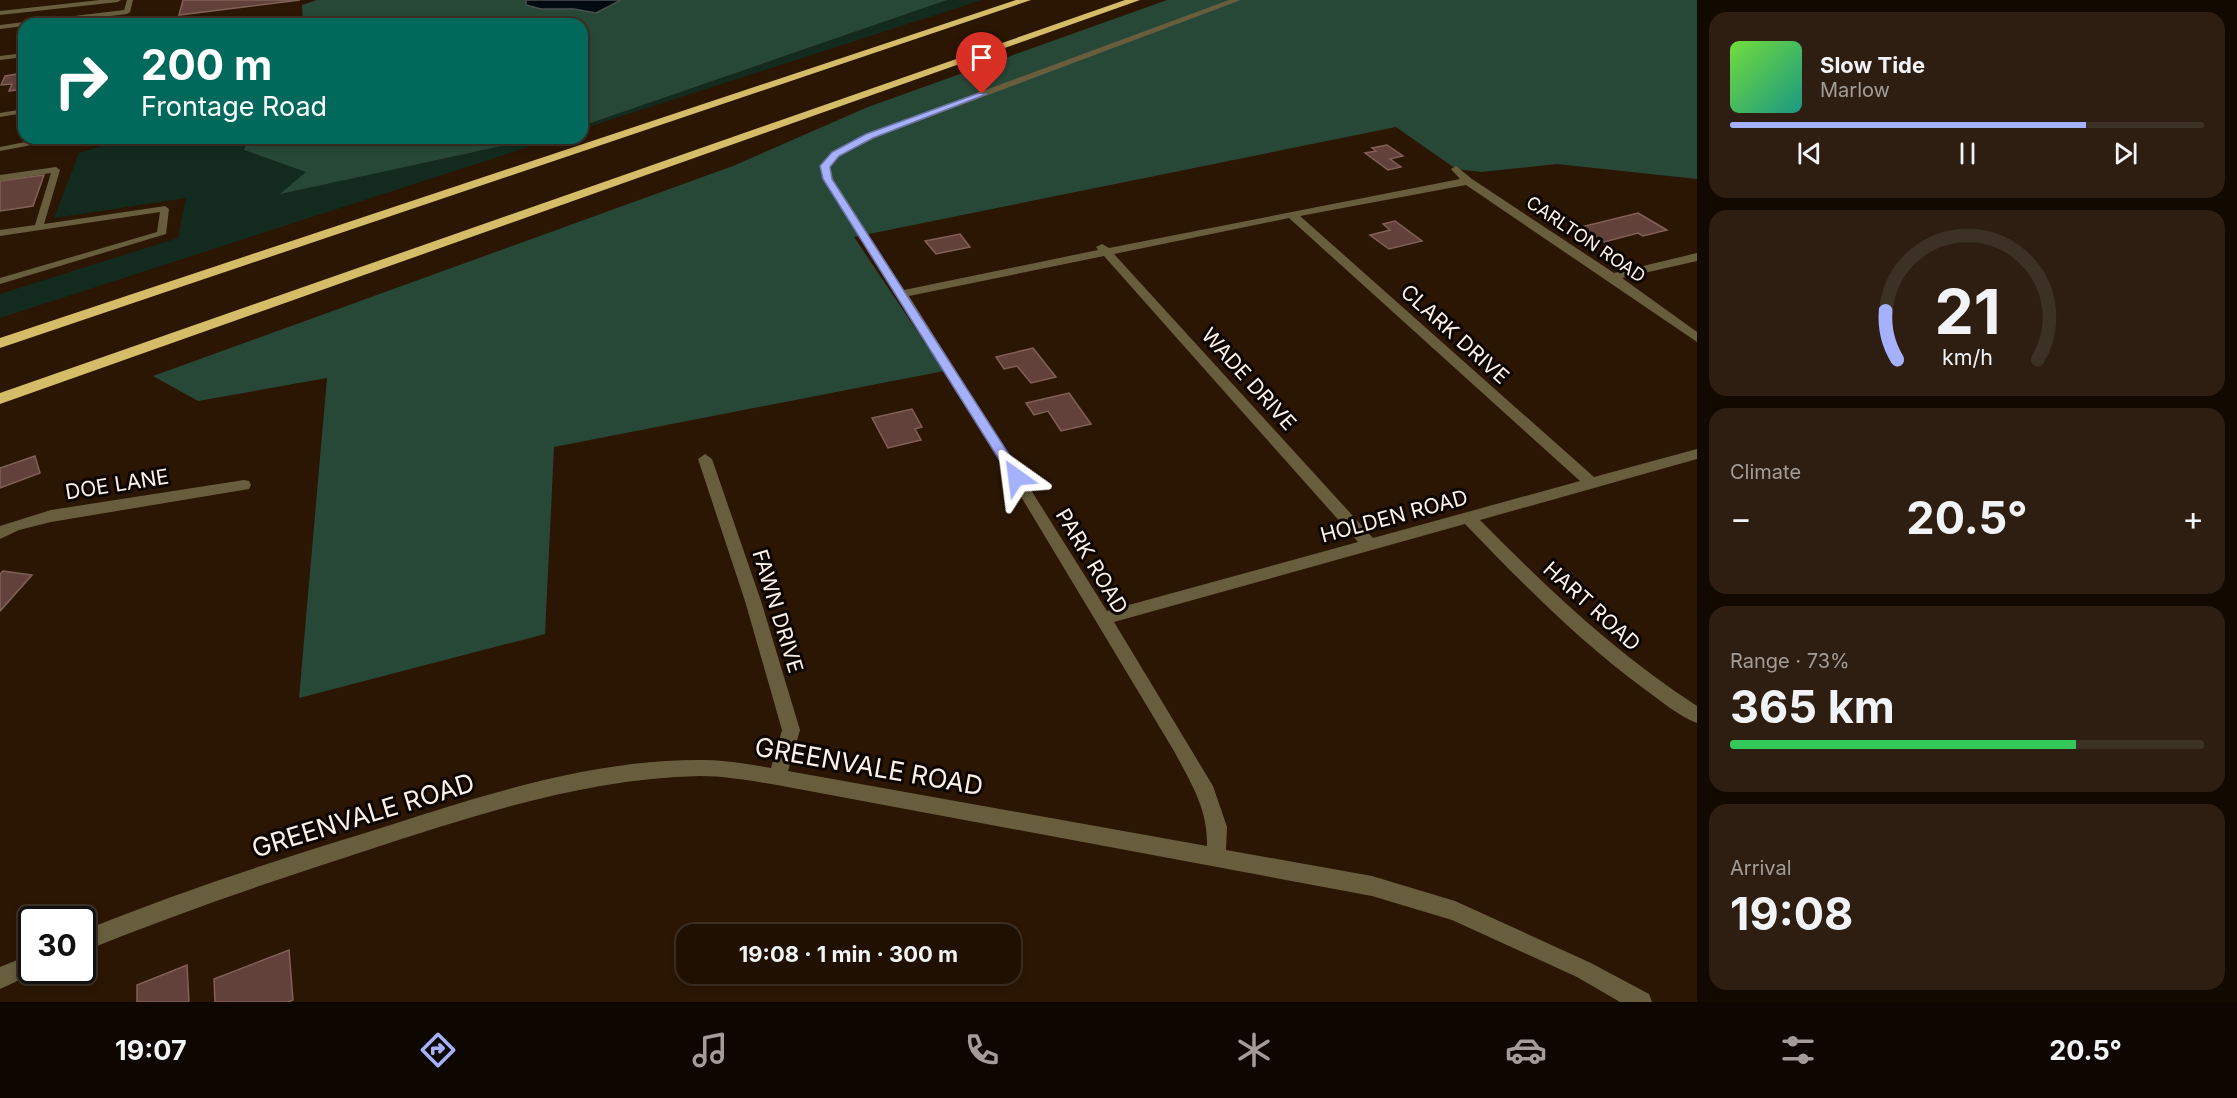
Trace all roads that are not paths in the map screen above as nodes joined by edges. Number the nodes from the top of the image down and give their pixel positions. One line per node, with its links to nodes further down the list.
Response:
1 (118, 0): 6 (lane)
2 (130, 0): 7 (lane)
3 (1026, 0): 28 (highway)
4 (1135, 0): 29 (highway)
5 (1237, 0): 26 (street, PARK ROAD)
6 (0, 13)
7 (76, 18)
8 (18, 25): 9 (lane)
9 (0, 27)
10 (18, 56): 11 (lane)
11 (0, 58)
12 (18, 112): 13 (lane)
13 (0, 115)
14 (26, 144): 15 (lane)
15 (0, 149)
16 (1456, 169): 18 (street, CARLTON ROAD)
17 (0, 178): 20 (lane)
18 (1468, 181): 19 (street); 24 (street, CARLTON ROAD)
19 (1291, 214): 22 (street); 32 (street, CLARK DRIVE)
20 (39, 227): 21 (lane); 25 (lane)
21 (0, 233)
22 (1102, 247): 26 (street); 36 (street, WADE DRIVE)
23 (1697, 257): 24 (street)
24 (1612, 277): 27 (street, CARLTON ROAD)
25 (0, 281)
26 (901, 294): 37 (street, PARK ROAD)
27 (1697, 338)
28 (0, 343)
29 (0, 399)
30 (1697, 454): 32 (street, HOLDEN ROAD)
31 (705, 459): 39 (street, FAWN DRIVE)
32 (1592, 483): 34 (street, HOLDEN ROAD)
33 (244, 485): 35 (street, DOE LANE)
34 (1468, 518): 36 (street, HOLDEN ROAD); 38 (street, HART ROAD)
35 (0, 533)
36 (1369, 544): 37 (street, HOLDEN ROAD)
37 (1102, 619): 40 (street, PARK ROAD)
38 (1697, 715)
39 (777, 777): 40 (street, GREENVALE ROAD); 41 (street, GREENVALE ROAD)
40 (1216, 856): 44 (street, GREENVALE ROAD)
41 (96, 937)
42 (18, 970): 43 (street)
43 (0, 978)
44 (1641, 1002)

